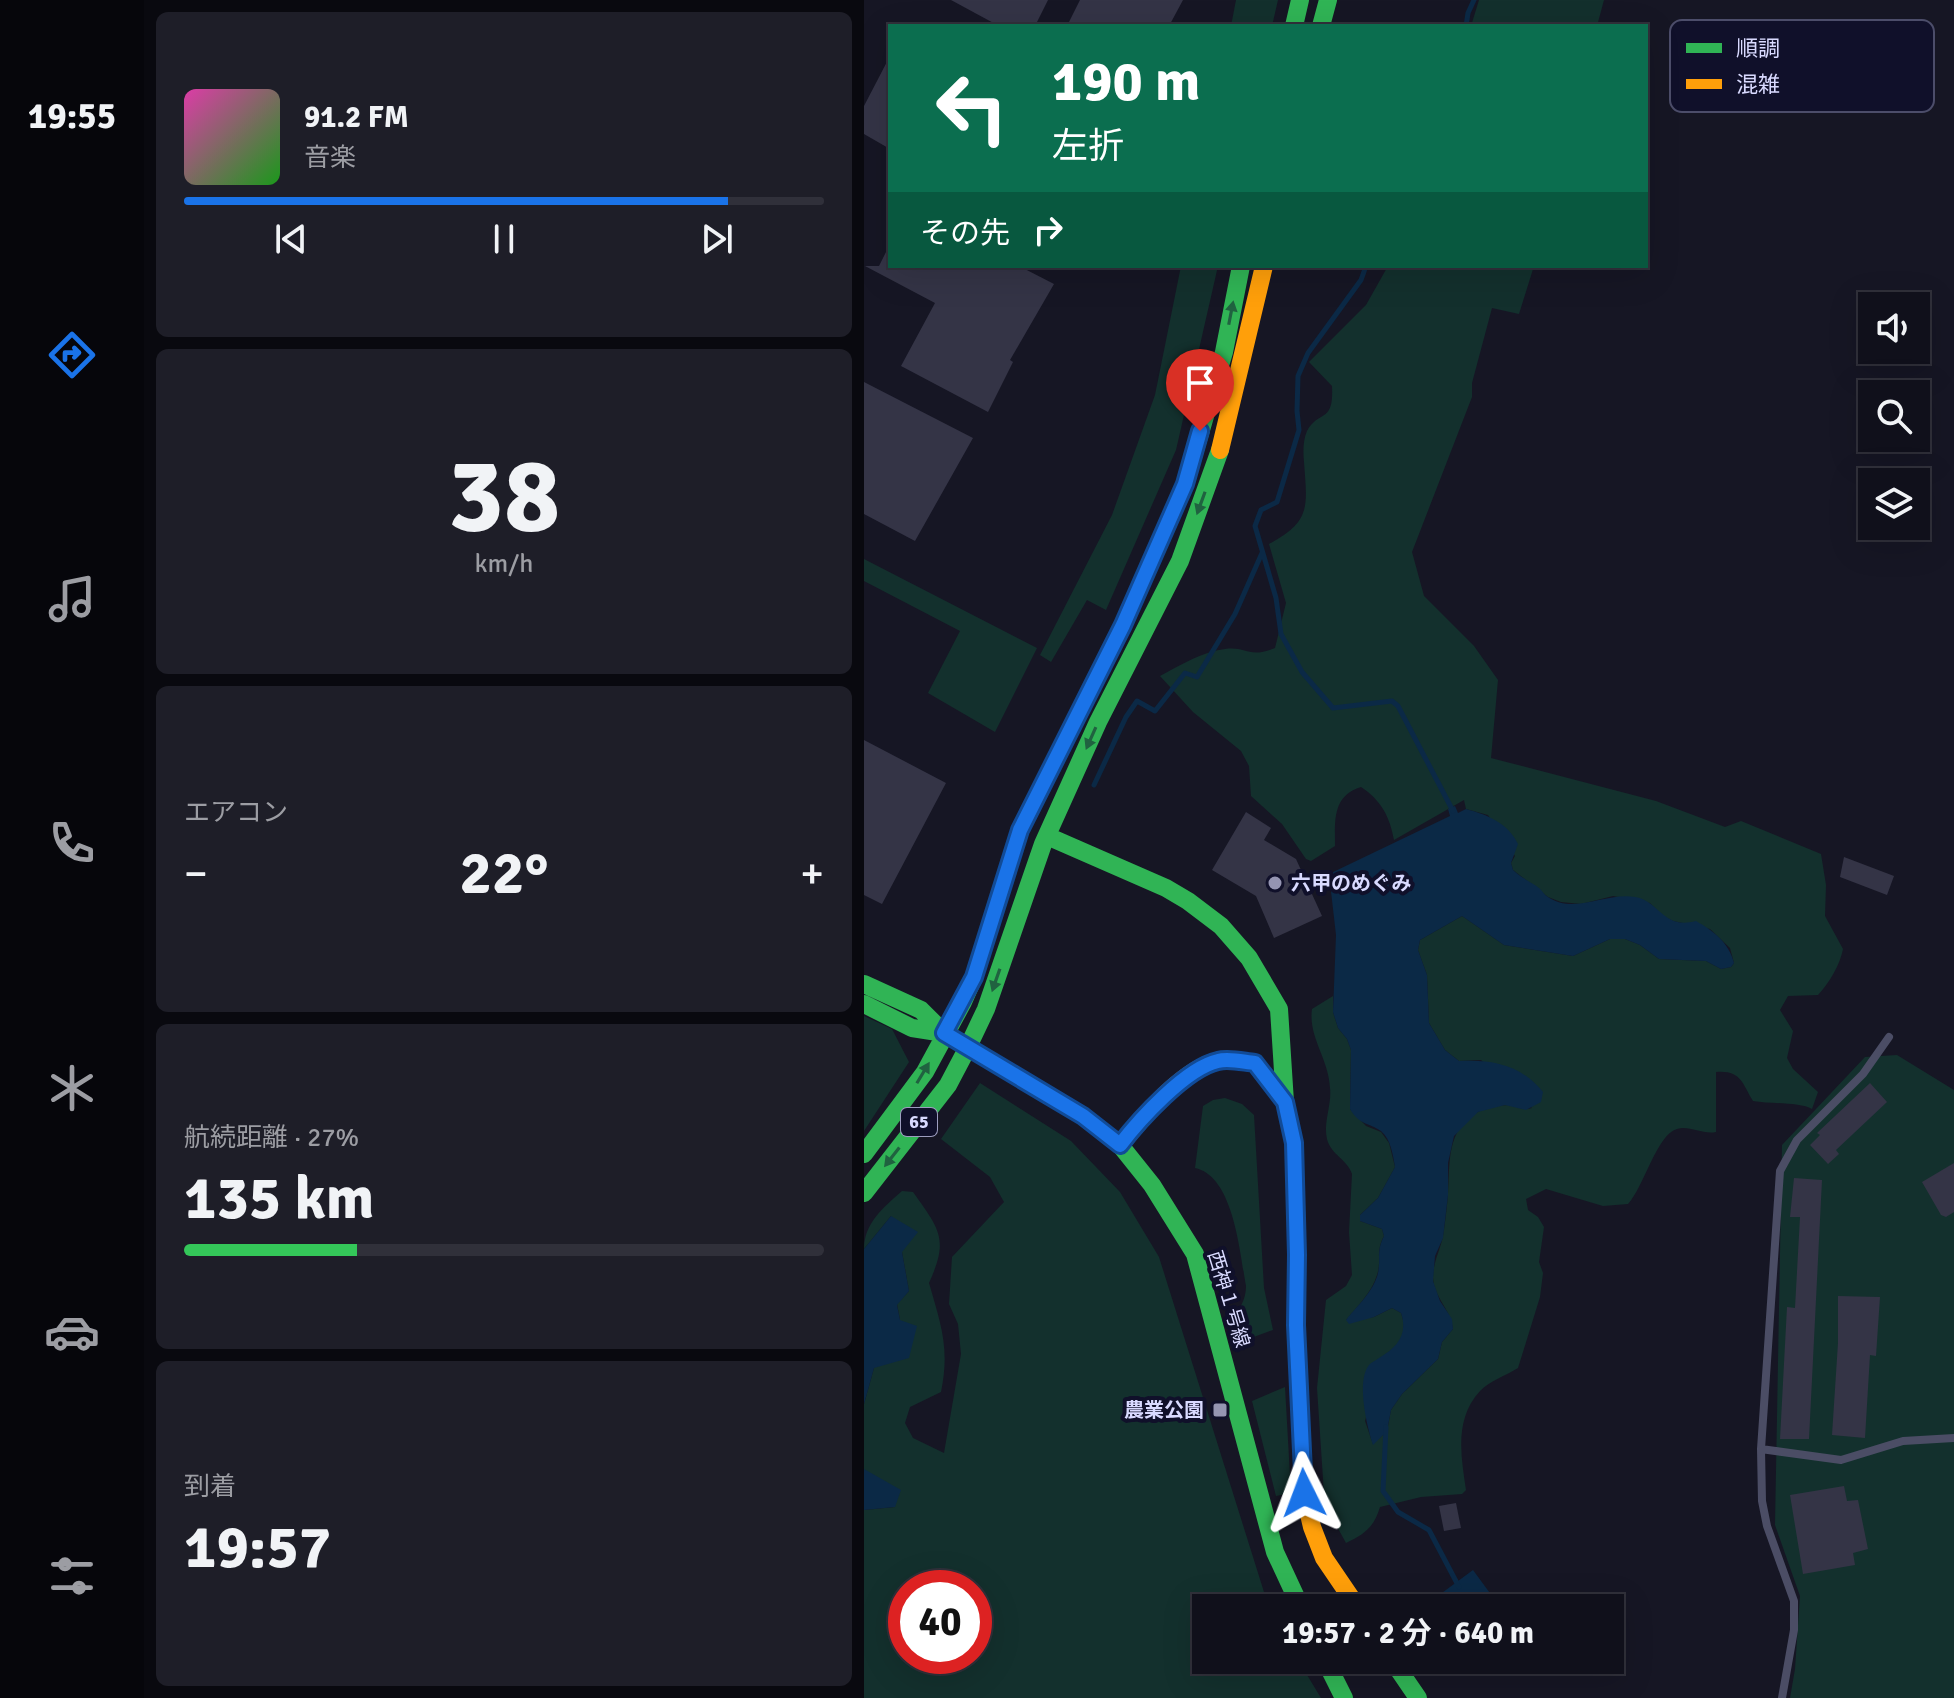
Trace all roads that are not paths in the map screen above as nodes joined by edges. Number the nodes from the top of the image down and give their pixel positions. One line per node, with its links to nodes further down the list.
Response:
1 (1300, 0): 3 (street)
2 (1328, 0): 4 (street)
3 (1294, 24)
4 (1322, 24)
5 (1241, 268): 10 (street, 65, one-way to 5)
6 (1264, 268): 7 (street, 65, one-way to 7)
7 (1047, 836): 12 (street); 13 (street, 65, one-way to 13)
8 (864, 984): 10 (street)
9 (864, 1004): 10 (street)
10 (944, 1033): 13 (street, 西神１号線); 17 (street, 65, one-way to 10)
11 (1889, 1037): 20 (lane)
12 (1281, 1044): 14 (street); 15 (street)
13 (968, 1047): 16 (street, 西神１号線); 18 (street, 65, one-way to 18)
14 (1255, 1063): 15 (street); 16 (street)
15 (1285, 1102): 22 (street)
16 (1120, 1145): 21 (street, 西神１号線)
17 (864, 1154)
18 (864, 1193)
19 (1954, 1438): 20 (lane)
20 (1761, 1449): 27 (lane)
21 (1294, 1594)
22 (1348, 1594)
23 (1332, 1674): 25 (street)
24 (1402, 1674): 26 (street)
25 (1344, 1698)
26 (1418, 1698)
27 (1782, 1698)

